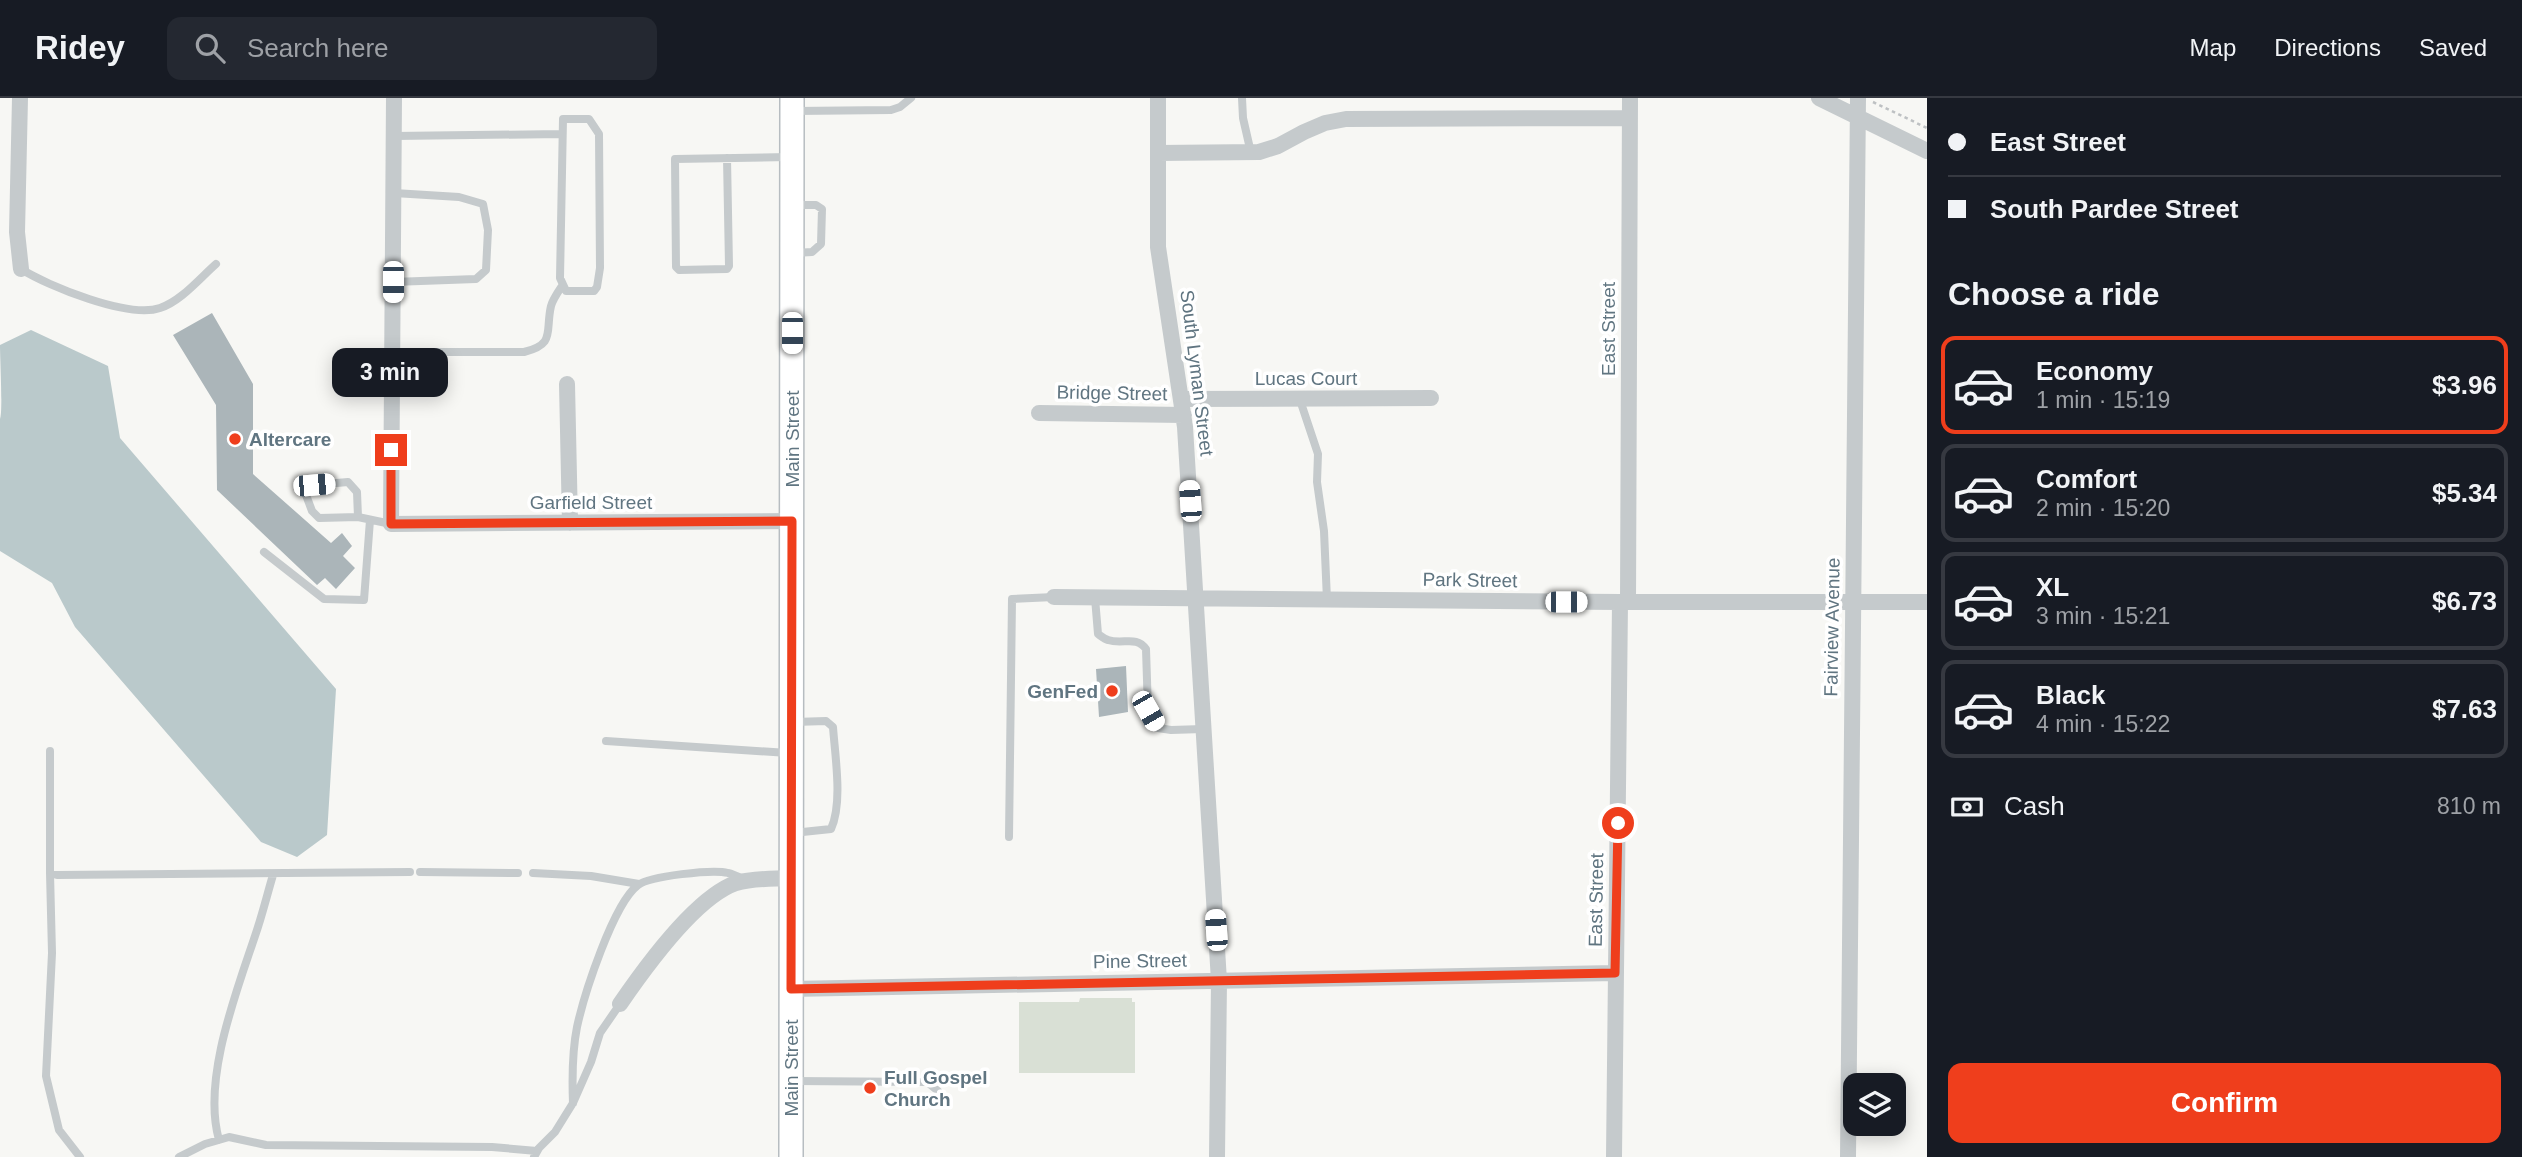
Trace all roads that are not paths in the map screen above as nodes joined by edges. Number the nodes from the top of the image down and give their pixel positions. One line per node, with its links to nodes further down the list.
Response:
1 (20, 98): 21 (street)
2 (394, 98): 13 (street)
3 (911, 98): 9 (lane)
4 (1158, 98): 15 (street, South Lyman Street)
5 (1242, 98): 16 (lane)
6 (1630, 98): 10 (street, East Street)
7 (1819, 98): 11 (street)
8 (1858, 98): 11 (street, Fairview Avenue)
9 (792, 104): 17 (main road, Main Street)
10 (1630, 118): 16 (street); 42 (street, East Street)
11 (1858, 119): 14 (street); 40 (street, Fairview Avenue)
12 (562, 134): 13 (lane); 23 (lane); 23 (lane)
13 (394, 136): 19 (street)
14 (1927, 152)
15 (1158, 153): 16 (street); 28 (street, South Lyman Street)
16 (1251, 153)
17 (792, 156): 18 (lane); 32 (main road, Main Street)
18 (727, 158): 18 (lane)
19 (394, 193): 22 (street); 22 (lane)
20 (215, 264): 21 (lane)
21 (21, 269)
22 (393, 282): 24 (street)
23 (562, 286): 24 (lane)
24 (392, 352): 34 (street)
25 (567, 384): 33 (street)
26 (1431, 398): 27 (street, Lucas Court)
27 (1300, 400): 28 (street, Lucas Court); 39 (lane)
28 (1182, 407): 29 (street, Bridge Street); 38 (street, South Lyman Street)
29 (1039, 413)
30 (358, 517): 30 (lane); 31 (lane)
31 (370, 520): 34 (lane); 35 (lane)
32 (792, 521): 33 (street, Garfield Street); 43 (main road, Main Street)
33 (570, 523): 34 (street, Garfield Street)
34 (391, 524)
35 (264, 552)
36 (1054, 597): 37 (street, Park Street); 49 (lane)
37 (1095, 598): 38 (street, Park Street); 44 (lane)
38 (1196, 599): 39 (street, Park Street); 44 (street, South Lyman Street)
39 (1327, 600): 42 (street, Park Street)
40 (1854, 602): 41 (street, Park Street); 42 (street, Park Street); 71 (street, Fairview Avenue)
41 (1927, 602)
42 (1624, 603): 57 (street, East Street)
43 (791, 722): 47 (main road, Main Street); 48 (lane)
44 (1203, 729): 58 (street, South Lyman Street)
45 (606, 741): 47 (lane)
46 (50, 751): 50 (lane)
47 (791, 753): 48 (main road, Main Street)
48 (790, 833): 54 (main road, Main Street)
49 (1009, 837)
50 (50, 873): 53 (lane); 66 (lane)
51 (519, 873): 53 (lane)
52 (533, 873): 56 (lane)
53 (273, 875): 64 (lane)
54 (790, 878): 55 (street); 59 (main road, Main Street)
55 (748, 880): 56 (lane); 60 (street)
56 (639, 884): 63 (lane)
57 (1615, 973): 58 (street, Pine Street); 70 (street, East Street)
58 (1219, 981): 59 (street, Pine Street); 69 (street, South Lyman Street)
59 (791, 989): 61 (main road, Main Street)
60 (620, 1003): 63 (lane)
61 (791, 1081): 62 (lane); 68 (main road, Main Street)
62 (942, 1099)
63 (573, 1102): 65 (lane)
64 (219, 1140): 65 (lane); 67 (lane)
65 (536, 1154)
66 (80, 1157)
67 (179, 1157)
68 (791, 1157)
69 (1217, 1157)
70 (1614, 1157)
71 (1848, 1157)

